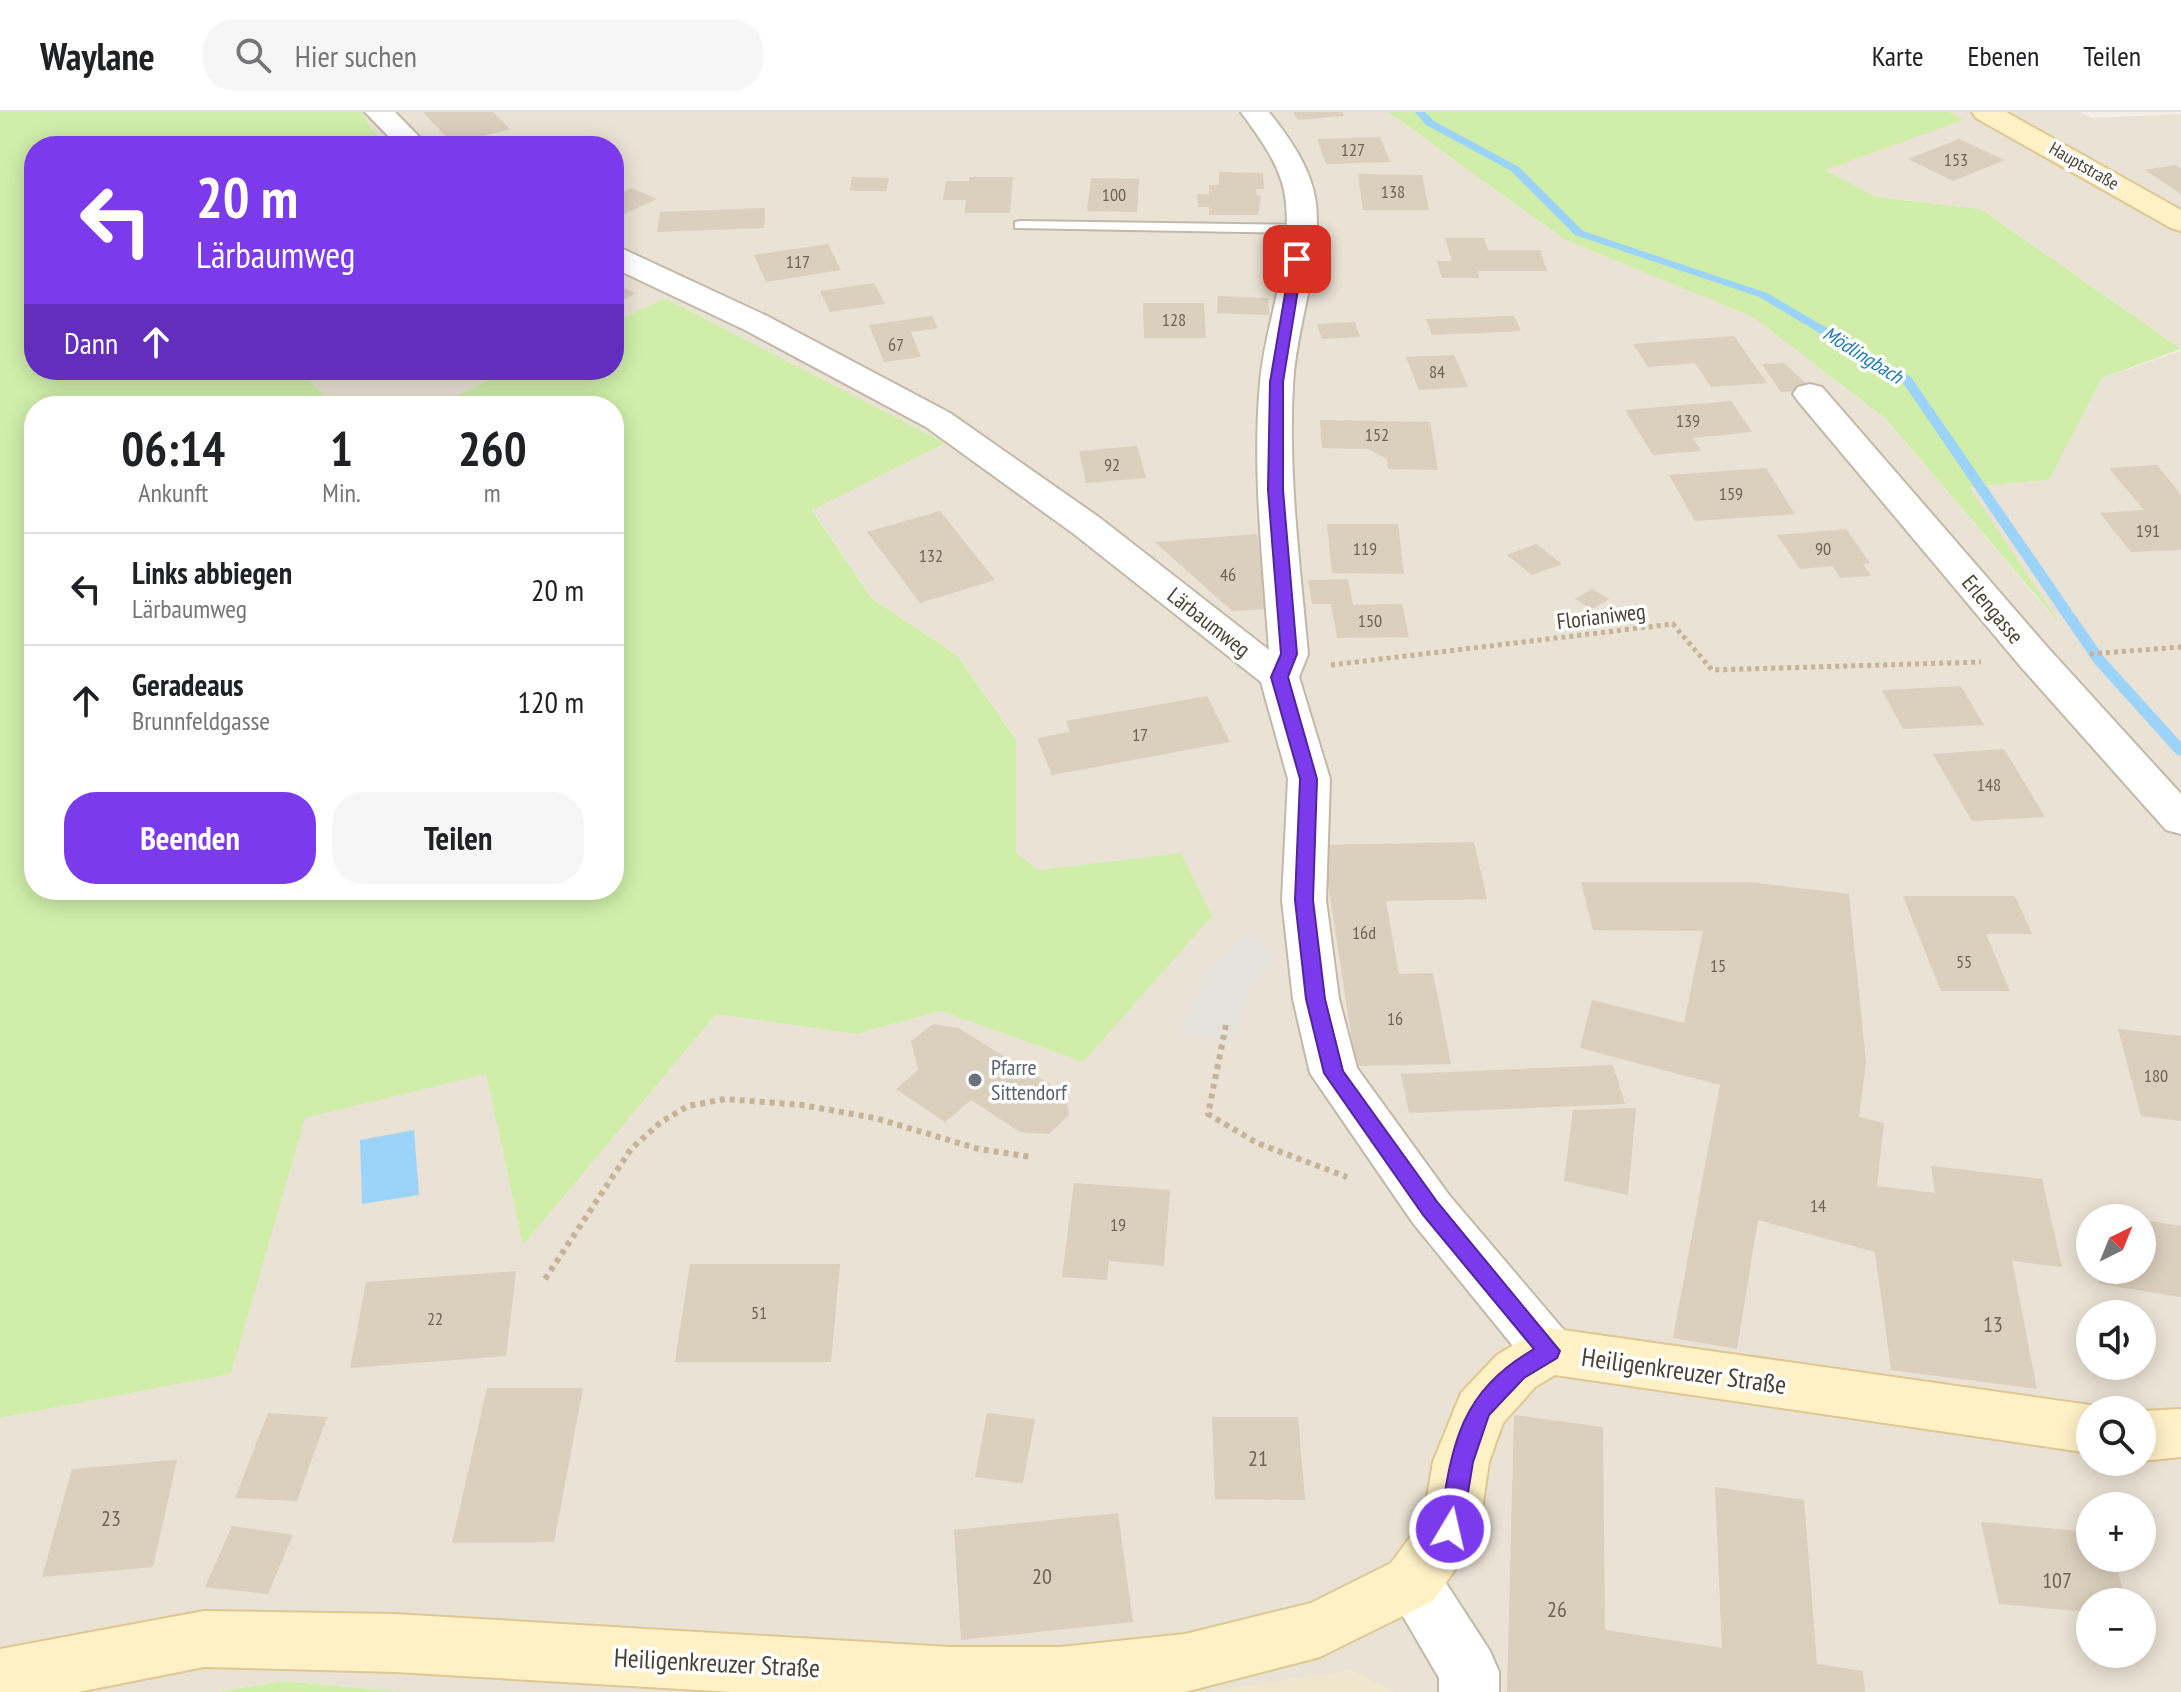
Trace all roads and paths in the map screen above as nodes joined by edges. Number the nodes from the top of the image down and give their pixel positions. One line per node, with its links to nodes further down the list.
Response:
1 (379, 112): 4 (street)
2 (1255, 112): 7 (street)
3 (1986, 112): 5 (main road, Hauptstraße)
4 (404, 136)
5 (2181, 222)
6 (1020, 225): 7 (lane)
7 (1302, 229): 13 (street)
8 (624, 261): 13 (street, Lärbaumweg)
9 (1810, 394): 14 (street, Erlengasse)
10 (2181, 647): 11 (path)
11 (2112, 653)
12 (1997, 661): 13 (path, Florianiweg)
13 (1298, 672): 17 (street)
14 (2181, 820)
15 (1226, 1025): 17 (path)
16 (1032, 1157): 18 (path)
17 (1431, 1209): 19 (street)
18 (545, 1279)
19 (1549, 1351): 20 (main road, Heiligenkreuzer Straße); 23 (main road, Heiligenkreuzer Straße)
20 (2076, 1427)
21 (2181, 1433): 22 (main road)
22 (2156, 1435)
23 (1412, 1582): 24 (main road, Heiligenkreuzer Straße); 25 (street)
24 (0, 1678)
25 (1469, 1692)

